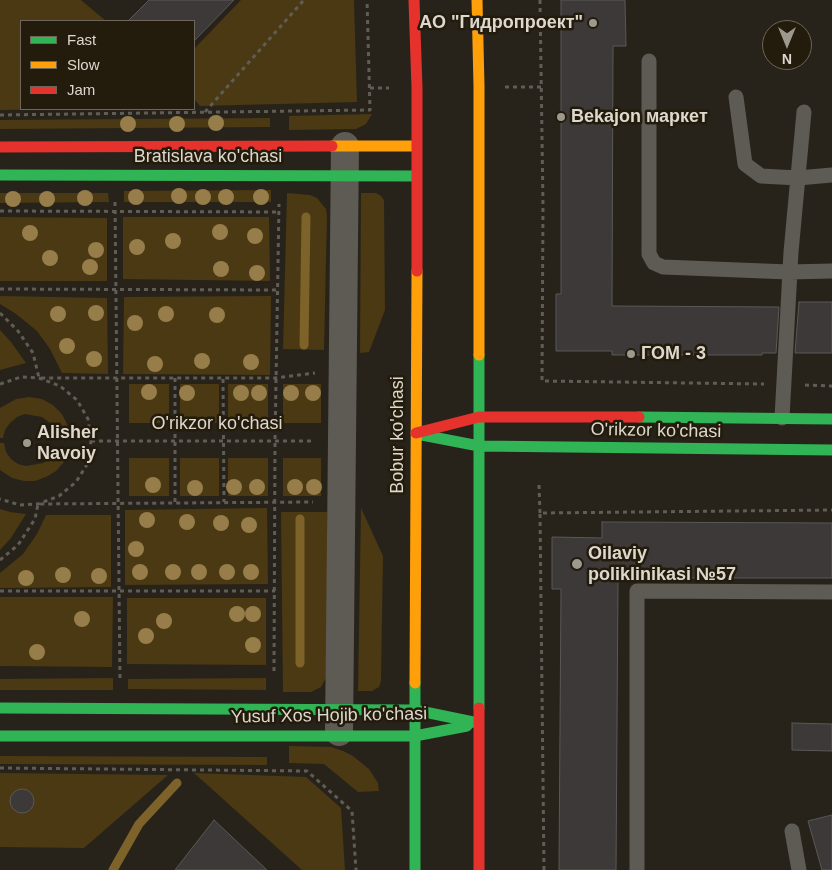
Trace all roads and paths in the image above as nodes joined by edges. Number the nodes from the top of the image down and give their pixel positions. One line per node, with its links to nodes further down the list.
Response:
1 (304, 0): 10 (path)
2 (368, 0): 10 (path)
3 (414, 0): 14 (main road, Bobur ko'chasi)
4 (478, 0): 7 (main road)
5 (540, 0): 8 (path)
6 (649, 61): 27 (lane)
7 (479, 86): 8 (path); 41 (main road)
8 (542, 87): 39 (path)
9 (736, 97): 22 (lane)
10 (204, 112): 12 (path)
11 (804, 112): 22 (lane)
12 (0, 115)
13 (345, 146): 14 (main road, Bratislava ko'chasi); 15 (main road, Bratislava ko'chasi); 19 (street)
14 (416, 146): 21 (main road, Bobur ko'chasi)
15 (0, 147)
16 (278, 174): 18 (main road, Bratislava ko'chasi); 19 (main road, Bratislava ko'chasi); 25 (path)
17 (0, 175): 18 (main road, Bratislava ko'chasi)
18 (115, 175): 23 (path)
19 (344, 175): 21 (main road, Bratislava ko'chasi); 50 (street)
20 (832, 175): 22 (lane)
21 (416, 176): 44 (main road, Bobur ko'chasi)
22 (798, 178): 27 (lane)
23 (115, 210): 24 (path); 25 (path); 29 (path)
24 (0, 211)
25 (279, 212): 30 (path)
26 (832, 271): 27 (lane)
27 (789, 272): 39 (lane)
28 (0, 289): 29 (path)
29 (116, 290): 30 (path); 36 (path)
30 (276, 290): 35 (path)
31 (0, 314): 33 (path)
32 (317, 373): 35 (path)
33 (39, 378): 36 (path); 38 (path); 45 (path)
34 (174, 378): 36 (path); 37 (path); 47 (path)
35 (276, 378): 37 (path); 49 (path)
36 (117, 379): 46 (path)
37 (223, 379): 48 (path)
38 (0, 384)
39 (783, 385): 40 (path); 42 (lane)
40 (832, 386)
41 (479, 417): 42 (main road, O'rikzor ko'chasi); 44 (main road, O'rikzor ko'chasi); 51 (main road)
42 (782, 418): 43 (main road, O'rikzor ko'chasi)
43 (832, 419)
44 (416, 433): 51 (main road, O'rikzor ko'chasi); 71 (main road, Bobur ko'chasi)
45 (91, 441): 46 (path, O'rikzor ko'chasi); 60 (path)
46 (118, 441): 47 (path, O'rikzor ko'chasi); 59 (path)
47 (174, 441): 48 (path, O'rikzor ko'chasi); 55 (path)
48 (224, 441): 49 (path, O'rikzor ko'chasi); 56 (path)
49 (275, 441): 50 (path, O'rikzor ko'chasi); 57 (path)
50 (342, 441): 72 (street)
51 (479, 446): 52 (main road, O'rikzor ko'chasi); 73 (main road)
52 (832, 450)
53 (539, 485): 62 (path)
54 (0, 499): 60 (path)
55 (174, 502): 56 (path); 59 (path)
56 (224, 502): 57 (path)
57 (275, 502): 58 (path); 66 (path)
58 (314, 502)
59 (118, 503): 60 (path); 65 (path)
60 (38, 504): 63 (path)
61 (832, 510): 62 (path)
62 (540, 513): 81 (path)
63 (0, 560)
64 (0, 591): 65 (path)
65 (119, 591): 66 (path); 70 (path)
66 (275, 592): 68 (path)
67 (832, 592): 82 (lane)
68 (274, 671)
69 (0, 708): 70 (main road, Yusuf Xos Hojib ko'chasi)
70 (121, 709): 72 (main road, Yusuf Xos Hojib ko'chasi)
71 (415, 710): 72 (main road, Yusuf Xos Hojib ko'chasi); 73 (main road, Yusuf Xos Hojib ko'chasi); 75 (main road, Bobur ko'chasi)
72 (339, 723): 74 (main road, Yusuf Xos Hojib ko'chasi); 75 (main road, Yusuf Xos Hojib ko'chasi)
73 (478, 724): 75 (main road, Yusuf Xos Hojib ko'chasi); 80 (main road)
74 (0, 736)
75 (415, 736): 79 (main road, Bobur ko'chasi)
76 (0, 768): 78 (path)
77 (792, 832): 83 (lane)
78 (356, 870)
79 (414, 870)
80 (478, 870)
81 (544, 870)
82 (637, 870)
83 (799, 870)

